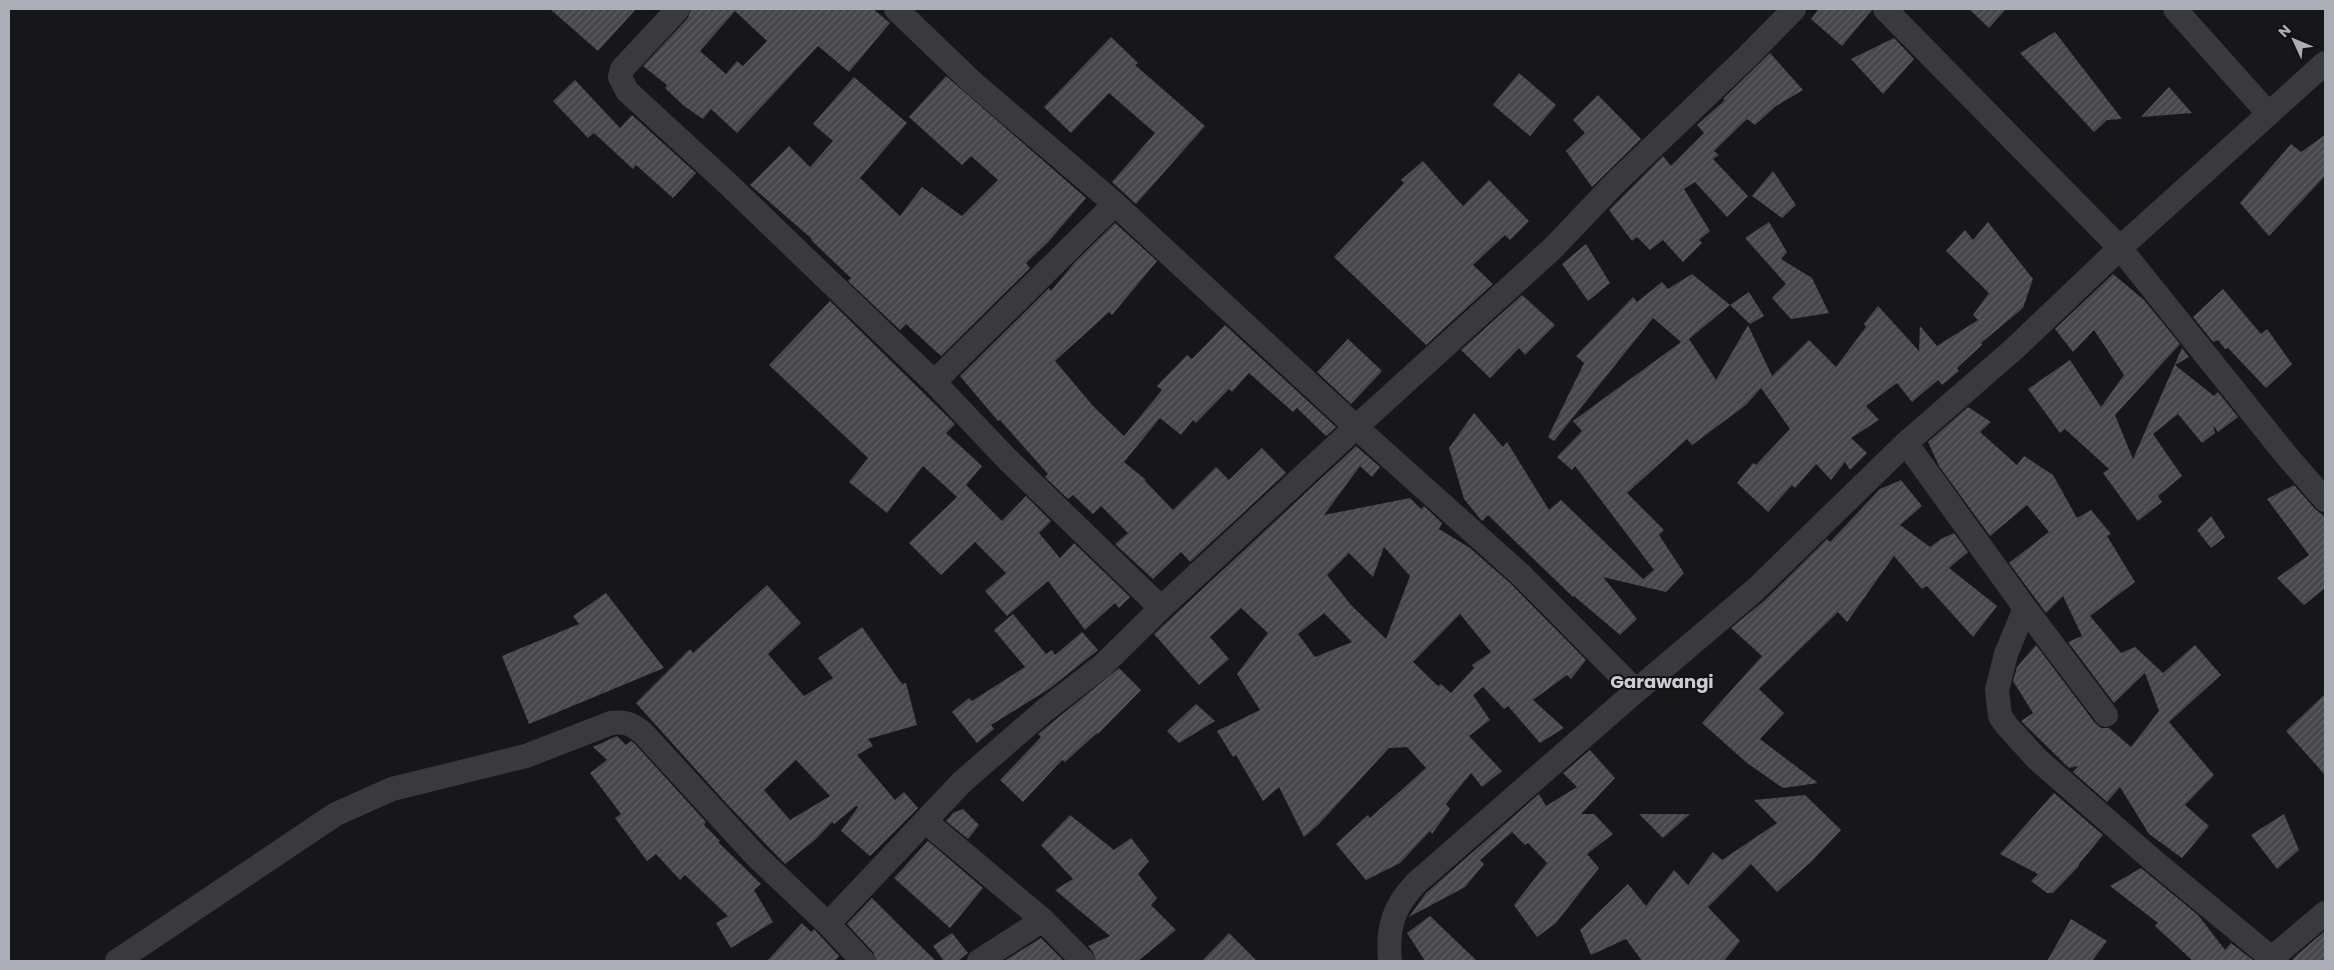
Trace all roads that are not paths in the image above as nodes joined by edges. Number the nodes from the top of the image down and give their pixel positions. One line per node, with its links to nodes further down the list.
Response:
1 (678, 9): 10 (street)
2 (896, 9): 8 (street)
3 (1794, 9): 11 (street)
4 (1884, 9): 9 (street)
5 (2176, 9): 7 (street)
6 (2322, 73): 7 (street)
7 (2268, 113): 9 (street)
8 (1115, 204): 10 (street); 11 (street)
9 (2120, 248): 12 (street); 13 (street)
10 (934, 382): 14 (street)
11 (1356, 427): 14 (street); 16 (street)
12 (1906, 443): 15 (street); 16 (street)
13 (2325, 500)
14 (1161, 608): 18 (street)
15 (2025, 608): 17 (street); 22 (street)
16 (1636, 691): 27 (street)
17 (2106, 715)
18 (930, 816): 20 (street); 21 (street)
19 (2325, 913): 22 (street)
20 (1043, 920): 25 (street); 26 (street)
21 (828, 924): 23 (street); 24 (street)
22 (2274, 959)
23 (117, 961)
24 (863, 961)
25 (979, 961)
26 (1084, 961)
27 (1390, 961)

